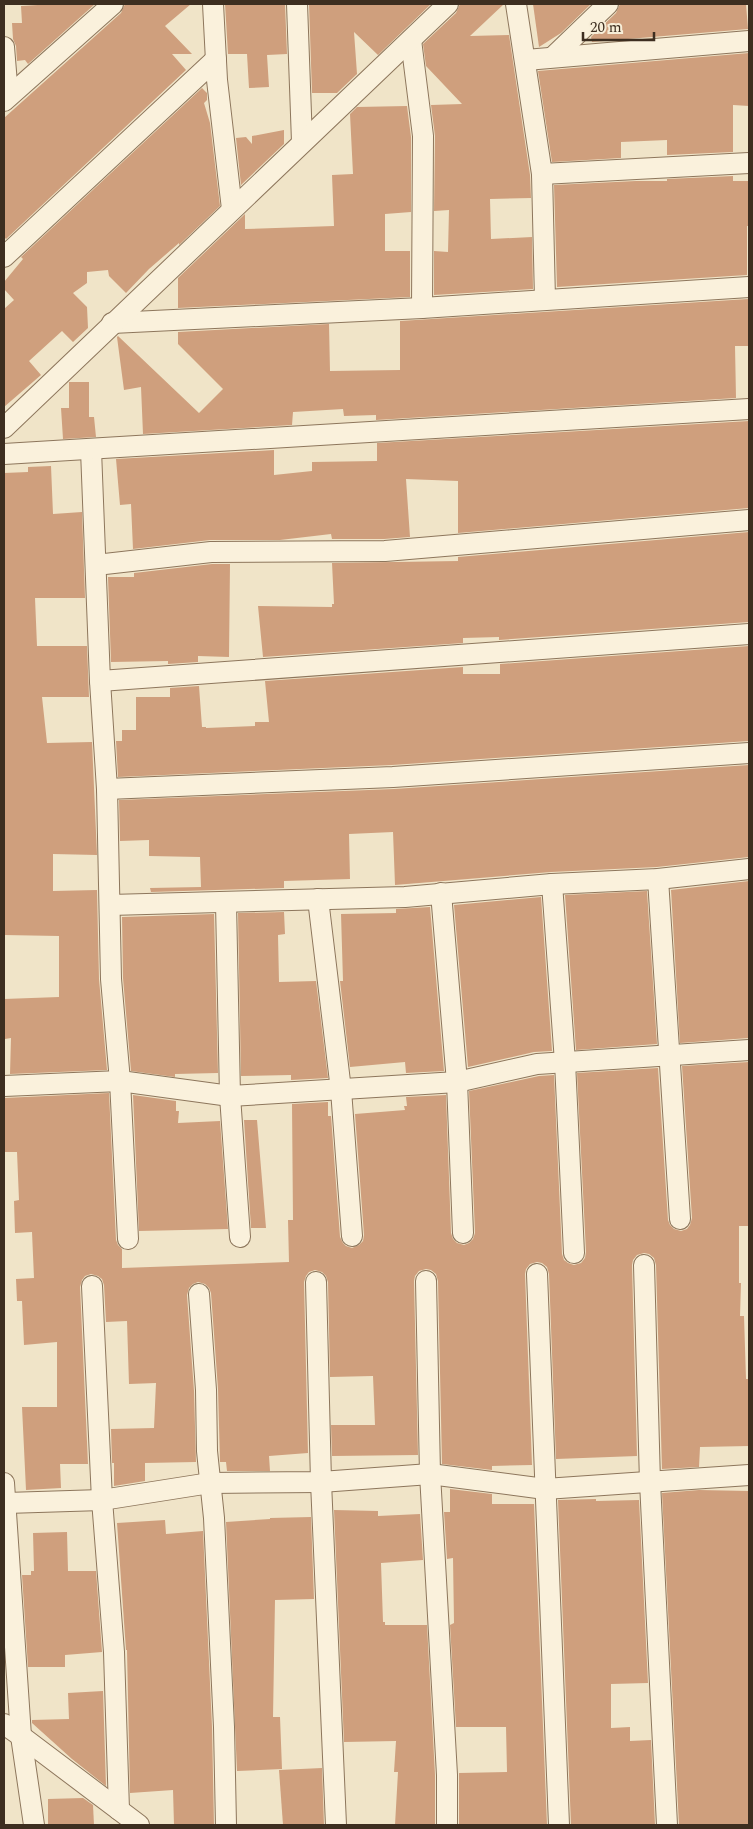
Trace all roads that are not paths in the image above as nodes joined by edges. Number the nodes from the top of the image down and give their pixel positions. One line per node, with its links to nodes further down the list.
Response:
1 (213, 4): 11 (street)
2 (297, 4): 14 (street)
3 (448, 4): 7 (street)
4 (516, 4): 12 (street)
5 (608, 4): 10 (street)
6 (107, 6): 13 (street)
7 (411, 40): 14 (street); 21 (street)
8 (749, 41): 10 (street)
9 (4, 47): 13 (street)
10 (553, 57): 12 (street)
11 (216, 59): 17 (street); 18 (street)
12 (526, 60): 16 (street)
13 (6, 99)
14 (302, 142): 17 (street)
15 (749, 164): 16 (street)
16 (542, 174): 20 (street)
17 (232, 209): 22 (street)
18 (4, 257)
19 (749, 286): 20 (street)
20 (545, 299): 21 (street)
21 (422, 308): 22 (street)
22 (112, 323): 24 (street)
23 (749, 409): 25 (street)
24 (4, 428)
25 (91, 450): 26 (street); 28 (street)
26 (4, 454)
27 (749, 520): 28 (street)
28 (96, 565): 30 (street)
29 (749, 634): 30 (street)
30 (100, 681): 32 (street)
31 (749, 753): 32 (street)
32 (107, 789): 39 (street)
33 (749, 868): 34 (street)
34 (658, 879): 35 (street); 41 (street)
35 (552, 884): 36 (street); 42 (street)
36 (441, 893): 37 (street); 44 (street)
37 (318, 900): 38 (street); 46 (street)
38 (226, 903): 39 (street); 47 (street)
39 (110, 905): 43 (street)
40 (749, 1050): 41 (street)
41 (670, 1055): 42 (street); 48 (street)
42 (565, 1062): 44 (street); 53 (street)
43 (120, 1081): 45 (street); 47 (street); 52 (street)
44 (457, 1082): 46 (street); 49 (street)
45 (4, 1086)
46 (341, 1090): 47 (street); 50 (street)
47 (230, 1096): 51 (street)
48 (680, 1219)
49 (463, 1233)
50 (352, 1236)
51 (240, 1237)
52 (128, 1239)
53 (574, 1254)
54 (644, 1265): 63 (street)
55 (537, 1274): 66 (street)
56 (426, 1281): 60 (street)
57 (316, 1282): 62 (street)
58 (92, 1286): 67 (street)
59 (199, 1294): 65 (street)
60 (430, 1474): 62 (street); 66 (street); 77 (street)
61 (749, 1475): 63 (street)
62 (321, 1482): 65 (street); 76 (street)
63 (650, 1482): 66 (street); 79 (street)
64 (4, 1483): 68 (street)
65 (210, 1483): 67 (street); 75 (street)
66 (545, 1489): 78 (street)
67 (102, 1500): 68 (street); 72 (street)
68 (6, 1503): 69 (street)
69 (8, 1625): 71 (street)
70 (4, 1724): 71 (street)
71 (21, 1736): 72 (street); 73 (street)
72 (119, 1810): 74 (street)
73 (34, 1825)
74 (139, 1825)
75 (226, 1825)
76 (336, 1825)
77 (447, 1825)
78 (559, 1825)
79 (666, 1825)

